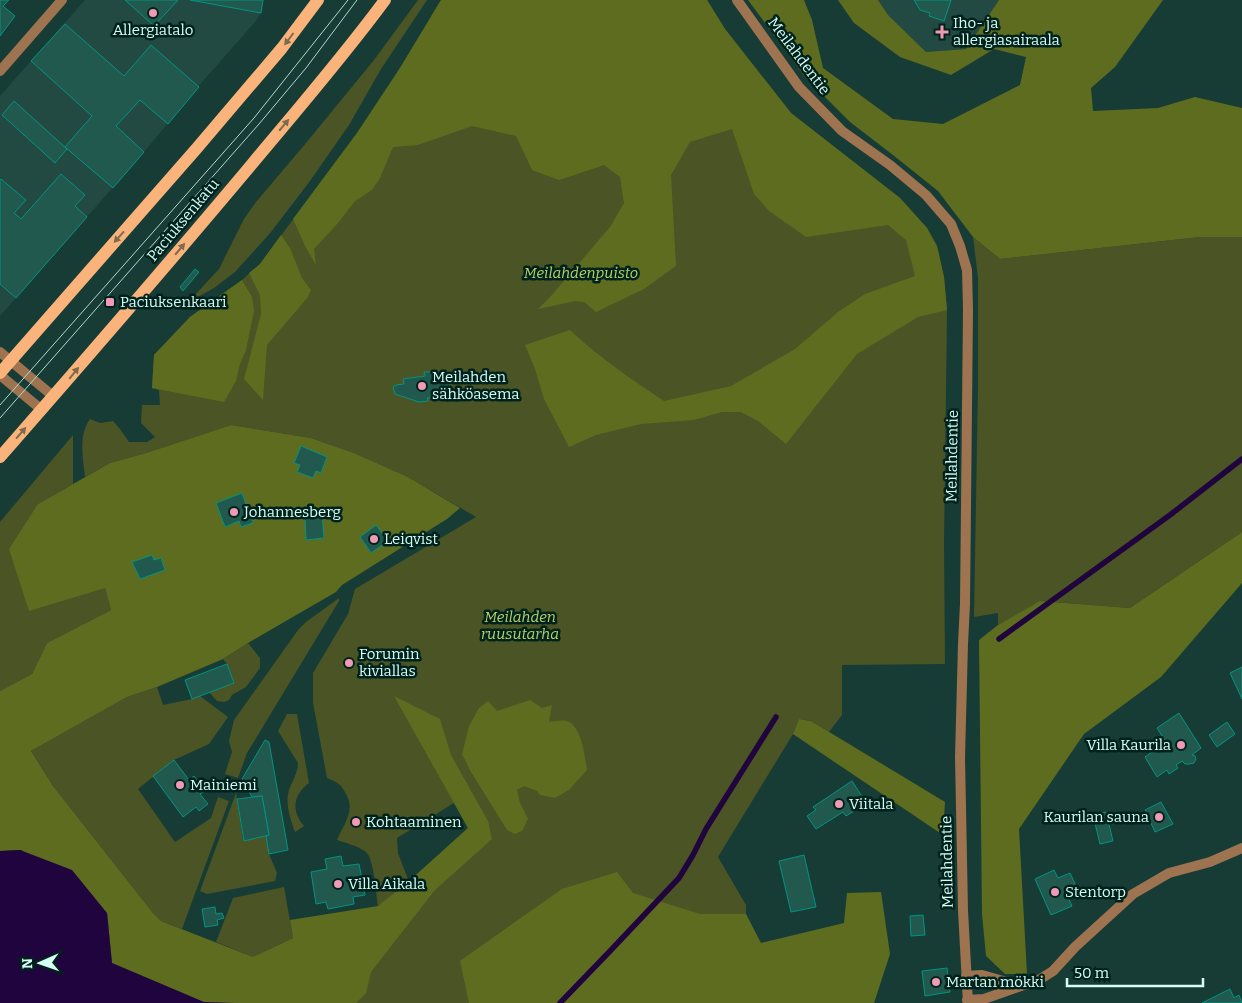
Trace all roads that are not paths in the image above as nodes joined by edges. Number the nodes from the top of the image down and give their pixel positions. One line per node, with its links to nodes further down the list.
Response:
1 (62, 0): 5 (street)
2 (318, 0): 7 (main road, one-way to 7)
3 (385, 0): 9 (main road, Paciuksenkatu, one-way to 3)
4 (737, 0): 13 (street, Meilahdentie)
5 (0, 71)
6 (0, 352): 7 (street)
7 (10, 360): 8 (main road); 9 (street)
8 (0, 374): 10 (street)
9 (53, 396): 10 (main road, Paciuksenkatu)
10 (42, 410): 11 (main road, Paciuksenkatu, one-way to 10)
11 (0, 457)
12 (1242, 848): 14 (street)
13 (966, 976): 14 (street); 15 (street, Meilahdentie)
14 (1021, 986): 15 (street)
15 (968, 1002)

